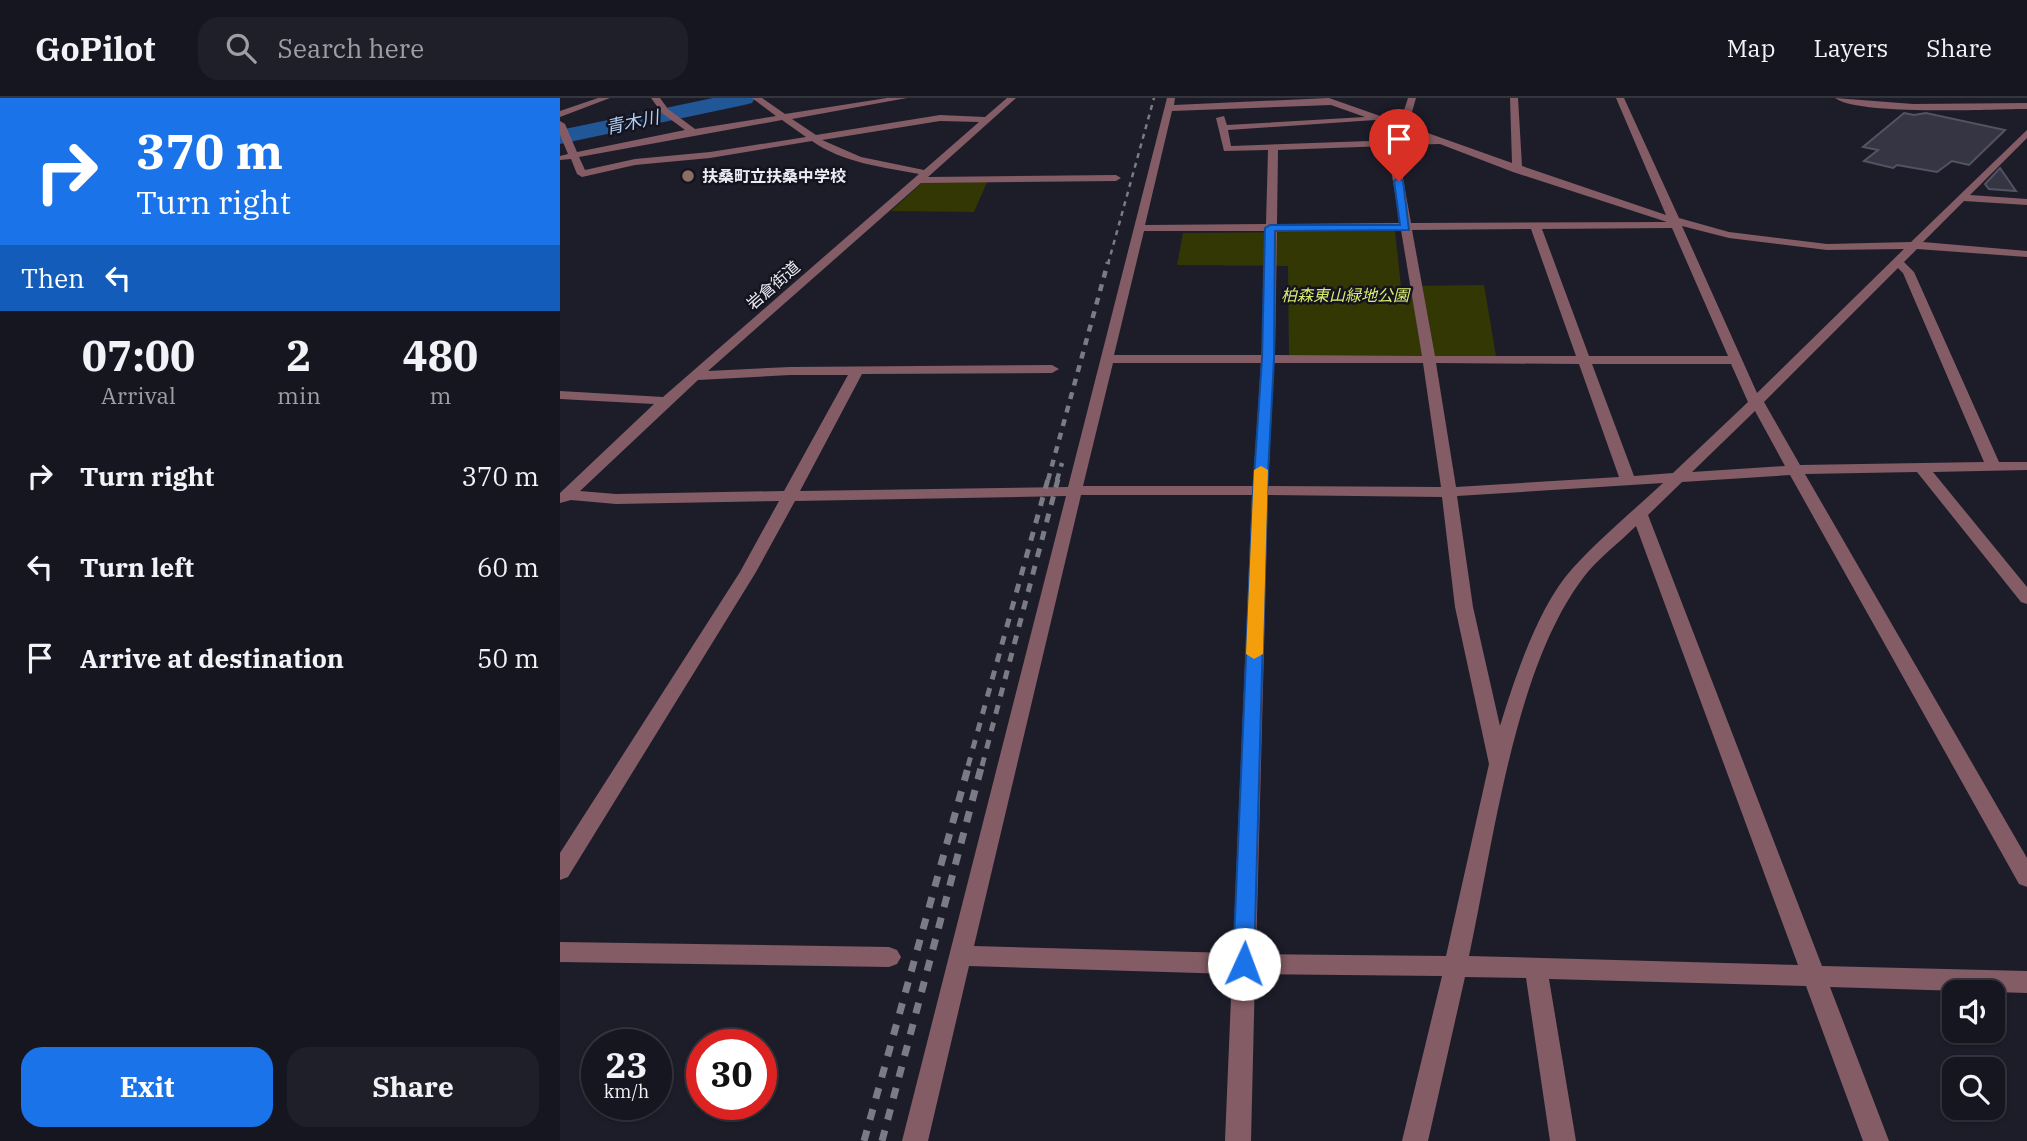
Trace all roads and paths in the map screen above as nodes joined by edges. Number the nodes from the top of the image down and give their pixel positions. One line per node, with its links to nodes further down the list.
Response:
1 (606, 98): 17 (street)
2 (655, 98): 24 (street)
3 (756, 98): 18 (street)
4 (903, 98): 16 (street)
5 (1012, 98): 20 (street, 岩倉街道)
6 (1321, 98): 12 (street)
7 (1412, 98): 23 (street)
8 (1514, 98): 32 (street)
9 (1620, 98): 37 (street)
10 (1839, 98): 11 (street)
11 (1935, 101): 15 (street)
12 (1332, 102): 14 (street); 19 (street)
13 (1170, 103): 14 (street); 39 (street)
14 (1221, 103): 22 (street)
15 (2027, 106)
16 (891, 113): 18 (street); 20 (street); 26 (street)
17 (560, 114)
18 (786, 119): 24 (street); 26 (street)
19 (1378, 119): 22 (street); 23 (street)
20 (988, 120): 33 (street, 岩倉街道)
21 (560, 124): 30 (street)
22 (1223, 128): 29 (street)
23 (1403, 128): 27 (street)
24 (692, 131): 30 (street)
25 (2027, 133): 35 (street)
26 (811, 137): 30 (street); 33 (street)
27 (1439, 141): 28 (street); 32 (street)
28 (1392, 145): 29 (street); 41 (street)
29 (1272, 147): 40 (street)
30 (572, 155): 31 (street)
31 (560, 158)
32 (1517, 170): 37 (street)
33 (923, 176): 34 (street); 52 (street, 岩倉街道)
34 (1116, 178)
35 (1961, 198): 36 (street); 42 (street)
36 (2027, 202)
37 (1676, 222): 38 (street); 42 (street); 48 (street)
38 (1536, 227): 41 (street); 47 (street)
39 (1139, 228): 40 (street); 45 (street)
40 (1270, 228): 41 (street); 46 (street)
41 (1406, 228): 49 (street)
42 (1914, 245): 43 (street); 44 (street)
43 (2027, 254)
44 (1897, 261): 55 (street); 56 (street)
45 (1107, 359): 46 (street); 62 (street)
46 (1268, 359): 49 (street); 63 (street)
47 (1584, 360): 48 (street); 49 (street); 61 (street)
48 (1736, 360): 55 (street)
49 (1428, 361): 64 (street)
50 (1052, 369): 51 (street)
51 (857, 371): 52 (street); 65 (street)
52 (697, 376): 54 (street, 岩倉街道)
53 (560, 395): 54 (street)
54 (666, 401): 66 (street, 岩倉街道)
55 (1756, 402): 59 (street); 60 (street)
56 (1993, 466): 57 (street); 58 (street)
57 (2027, 466)
58 (1921, 467): 59 (street); 68 (street)
59 (1793, 470): 60 (street); 71 (street)
60 (1676, 479): 61 (street); 67 (street)
61 (1628, 481): 64 (street)
62 (1074, 492): 63 (street); 65 (street); 73 (street)
63 (1260, 492): 64 (street); 75 (street)
64 (1448, 492): 69 (street)
65 (789, 495): 66 (street); 70 (street)
66 (564, 498)
67 (1640, 514): 69 (street); 78 (street)
68 (2027, 598)
69 (1499, 766): 76 (street)
70 (560, 871)
71 (2027, 878)
72 (560, 952): 74 (street)
73 (961, 956): 75 (street); 80 (street)
74 (889, 957)
75 (1244, 964): 76 (street); 81 (street)
76 (1456, 966): 77 (street); 82 (street)
77 (1536, 968): 78 (street); 83 (street)
78 (1815, 978): 79 (street); 84 (street)
79 (2027, 982)
80 (915, 1141)
81 (1238, 1141)
82 (1415, 1141)
83 (1563, 1141)
84 (1876, 1141)

